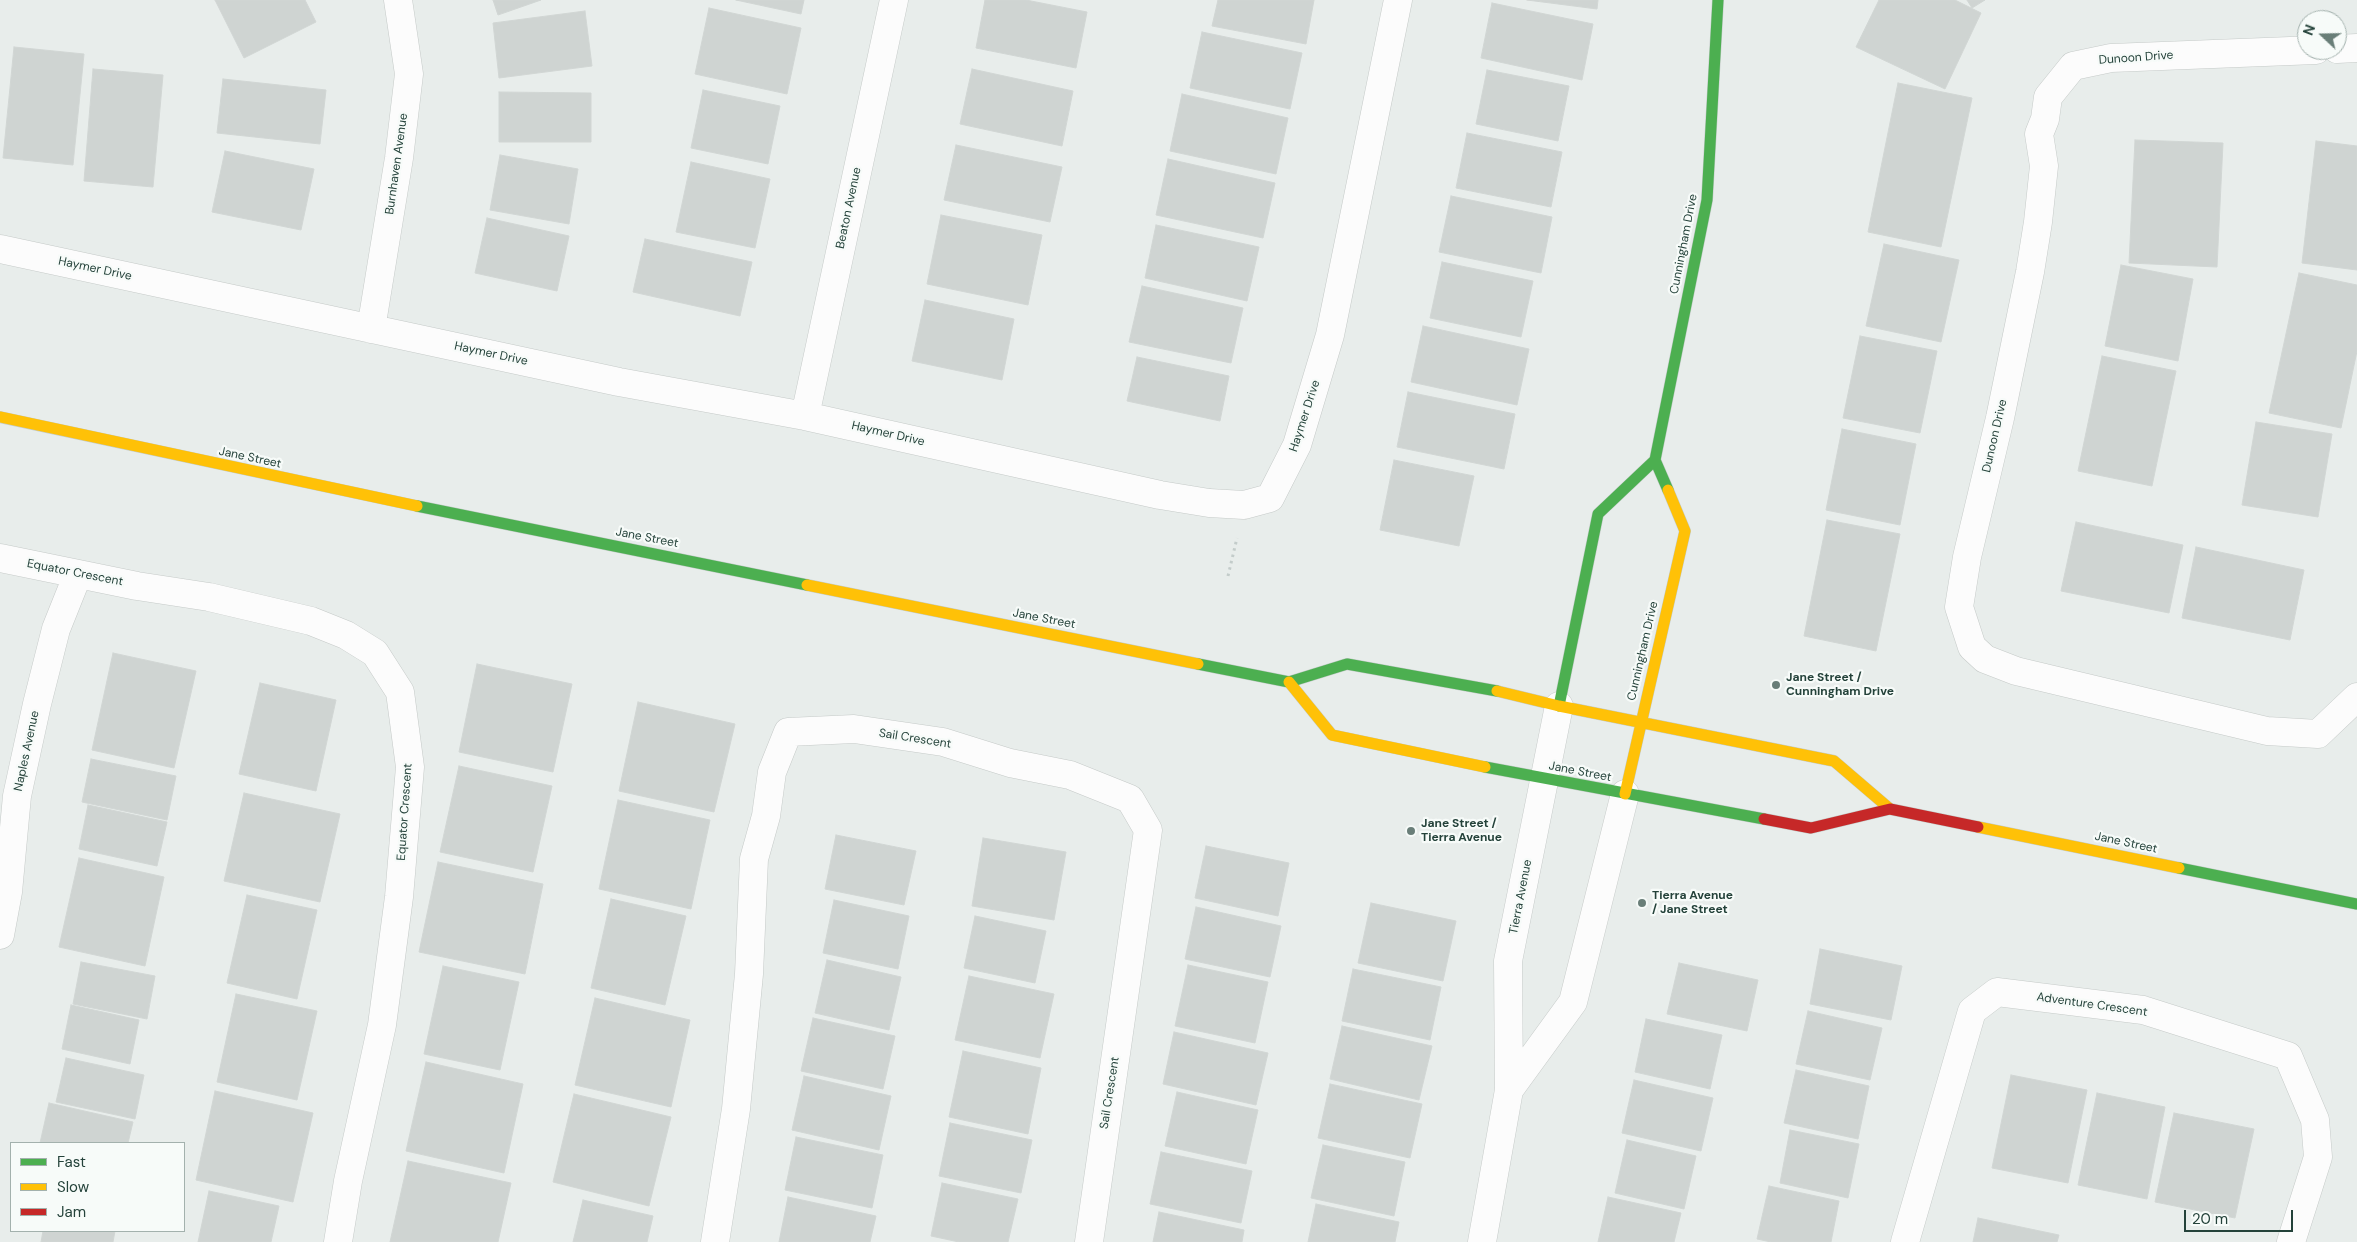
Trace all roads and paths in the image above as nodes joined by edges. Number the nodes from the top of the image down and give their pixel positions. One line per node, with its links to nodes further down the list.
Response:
1 (398, 0): 7 (street, Burnhaven Avenue)
2 (894, 0): 8 (street, Beaton Avenue)
3 (1398, 0): 11 (street, Haymer Drive)
4 (1718, 0): 10 (main road, Cunningham Drive)
5 (2297, 51): 16 (street, Dunoon Drive)
6 (0, 249): 7 (street, Haymer Drive)
7 (371, 329): 8 (street, Haymer Drive)
8 (805, 416): 11 (street, Haymer Drive)
9 (0, 417): 15 (main road, Jane Street)
10 (1654, 460): 17 (main road); 18 (main road, Cunningham Drive)
11 (1244, 505): 14 (path)
12 (0, 558): 13 (street, Equator Crescent)
13 (78, 574): 23 (street, Naples Avenue); 25 (street, Equator Crescent)
14 (1228, 576)
15 (1289, 682): 17 (main road, Jane Street); 19 (main road, Jane Street)
16 (2357, 697)
17 (1559, 706): 18 (main road, Jane Street); 19 (street, Tierra Avenue)
18 (1640, 721): 20 (main road, Cunningham Drive); 21 (main road, Jane Street)
19 (1543, 779): 20 (main road, Jane Street); 24 (street, Tierra Avenue)
20 (1625, 794): 21 (main road, Jane Street); 24 (street, Tierra Avenue)
21 (1890, 809): 22 (main road, Jane Street)
22 (2357, 904)
23 (0, 934)
24 (1509, 1090): 28 (street, Tierra Avenue)
25 (338, 1242)
26 (715, 1242): 27 (street, Sail Crescent)
27 (1089, 1242)
28 (1482, 1242)
29 (1906, 1242): 30 (street, Adventure Crescent)
30 (2291, 1242)

